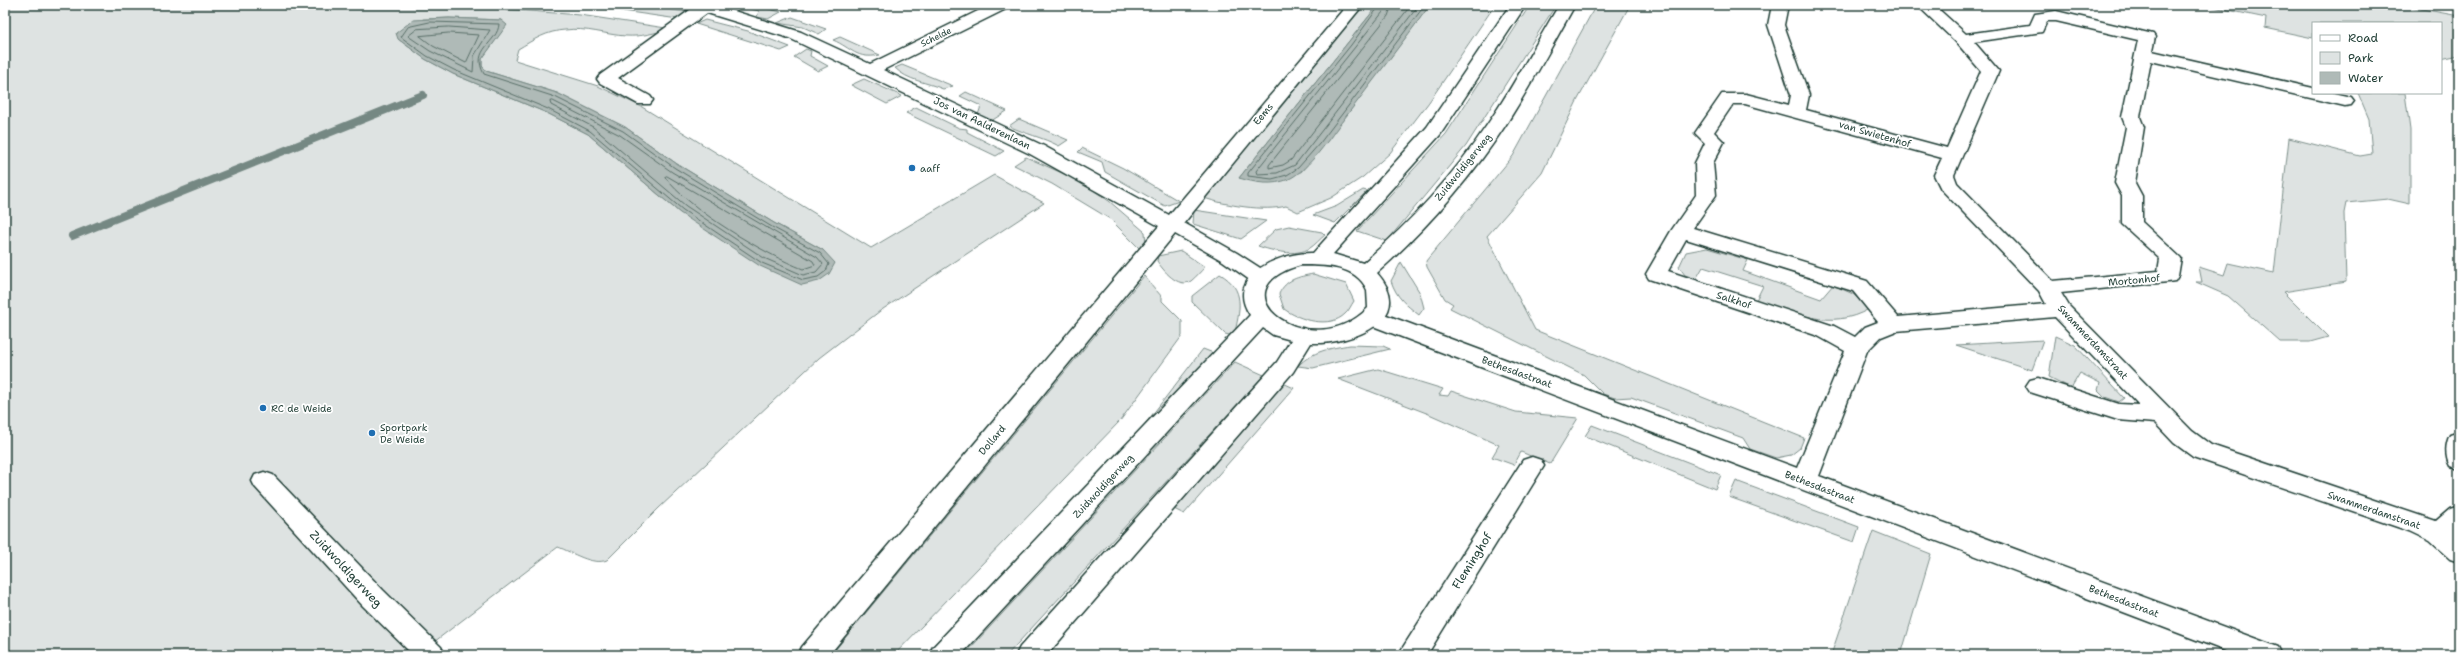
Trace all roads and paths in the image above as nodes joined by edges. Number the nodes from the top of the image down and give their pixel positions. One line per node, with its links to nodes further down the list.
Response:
1 (687, 5): 8 (street, Jos van Aalderenlaan)
2 (1002, 5): 12 (street, Schelde)
3 (1355, 5): 20 (street, Eems)
4 (1518, 5): 22 (street)
5 (1567, 5): 23 (street, Zuidwoldigerweg)
6 (1780, 5): 17 (street)
7 (1924, 5): 10 (street, Swammerdamstraat)
8 (705, 7): 12 (street, Jos van Aalderenlaan); 15 (street)
9 (2044, 11): 10 (street, Mortonhof); 11 (street, Mortonhof)
10 (1962, 39): 18 (street, Swammerdamstraat)
11 (2143, 54): 13 (street); 25 (street, Mortonhof)
12 (870, 70): 20 (street, Jos van Aalderenlaan)
13 (2312, 93)
14 (2315, 94): 16 (street)
15 (644, 100)
16 (2345, 101)
17 (1798, 112): 18 (street, van Swietenhof); 19 (street, van Swietenhof)
18 (1952, 155): 25 (street, Swammerdamstraat)
19 (1704, 163): 21 (street, Salkhof)
20 (1172, 226): 24 (street, Jos van Aalderenlaan); 43 (street, Dollard)
21 (1681, 231): 29 (street); 31 (street, Salkhof)
22 (1318, 259): 23 (street); 24 (street)
23 (1364, 273): 28 (street)
24 (1261, 278): 27 (street)
25 (2048, 288): 26 (street, Swammerdamstraat)
26 (2060, 310): 29 (street); 33 (street, Swammerdamstraat)
27 (1262, 316): 30 (street); 44 (street, Zuidwoldigerweg)
28 (1373, 318): 30 (street); 37 (street, Bethesdastraat)
29 (1892, 324): 31 (street)
30 (1304, 336): 45 (street)
31 (1857, 348): 37 (street)
32 (2038, 386): 33 (street)
33 (2162, 416): 40 (street, Swammerdamstraat)
34 (2459, 441): 35 (street)
35 (2459, 460)
36 (1532, 466): 46 (street, Fleminghof)
37 (1804, 480): 47 (street, Bethesdastraat)
38 (264, 481): 42 (street, Zuidwoldigerweg)
39 (2459, 516): 40 (street)
40 (2439, 534): 41 (street, Swammerdamstraat)
41 (2459, 552)
42 (431, 655)
43 (812, 655)
44 (943, 655)
45 (1030, 655)
46 (1412, 655)
47 (2268, 655)

